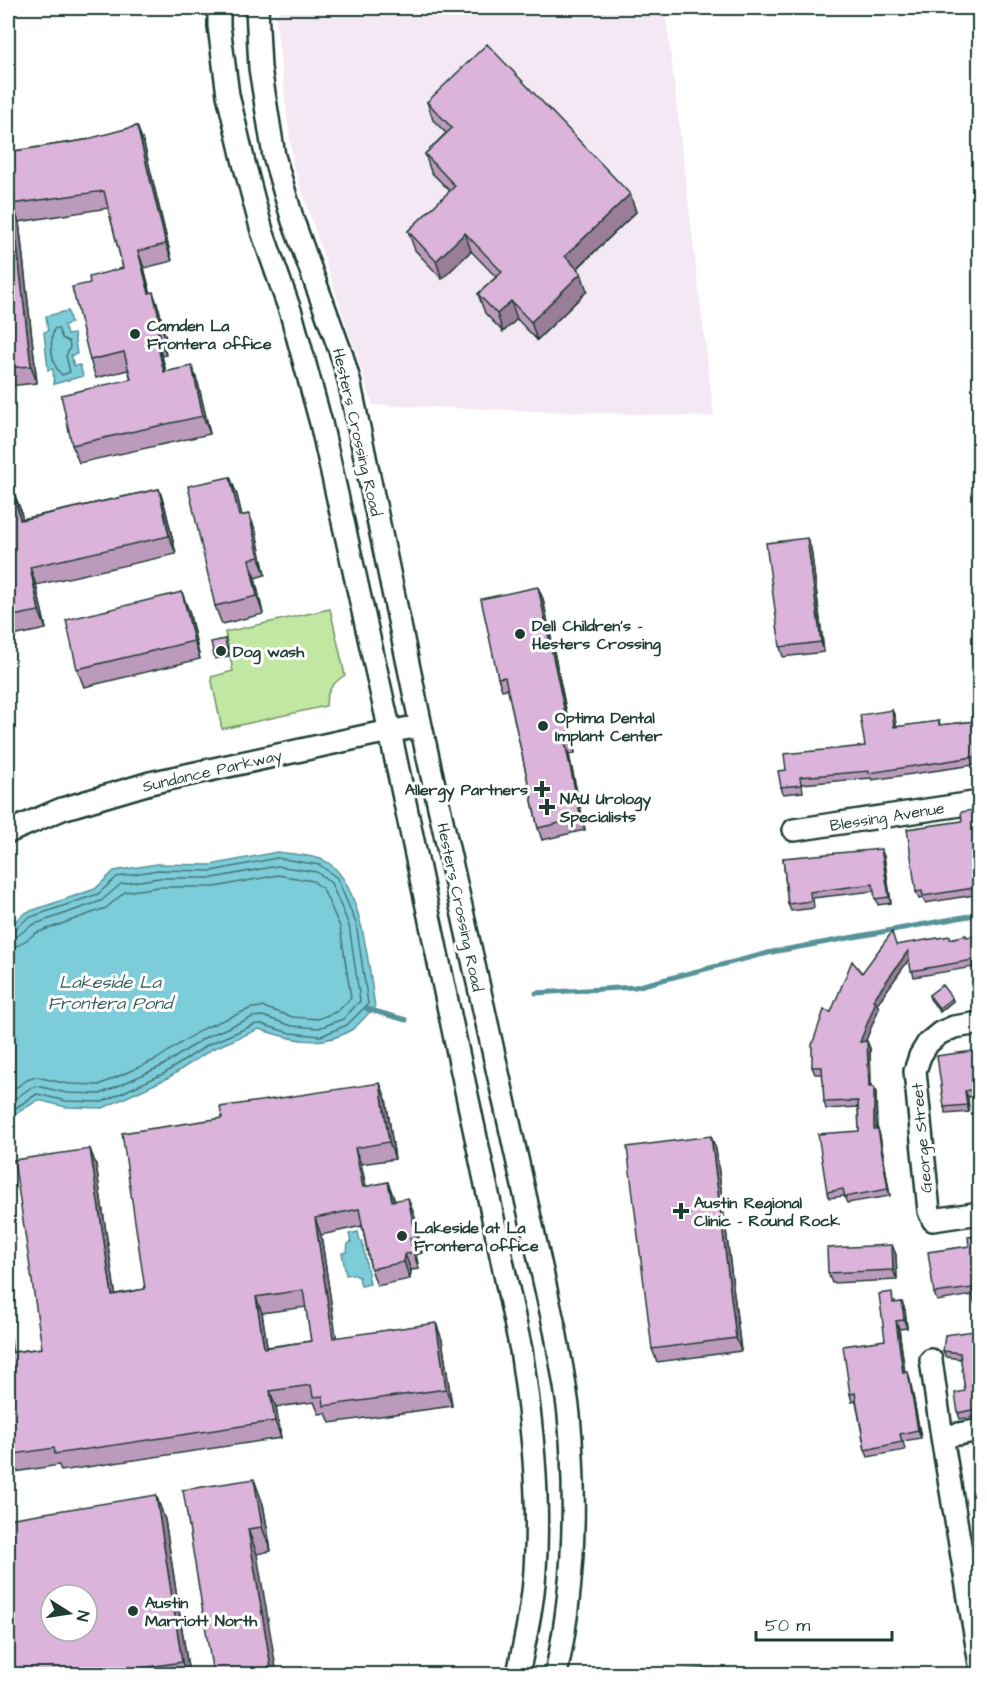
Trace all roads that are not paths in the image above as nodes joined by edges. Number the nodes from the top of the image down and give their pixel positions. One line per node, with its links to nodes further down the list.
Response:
1 (219, 8): 3 (street, Hesters Crossing Road)
2 (257, 8): 4 (street, Hesters Crossing Road)
3 (244, 163): 4 (street); 6 (street, Hesters Crossing Road)
4 (313, 280): 5 (street, Hesters Crossing Road)
5 (421, 726): 6 (street, Sundance Parkway); 18 (street, Hesters Crossing Road)
6 (390, 732): 9 (street, Sundance Parkway); 17 (street, Hesters Crossing Road)
7 (980, 802): 8 (street, Blessing Avenue)
8 (794, 830)
9 (8, 832)
10 (980, 1023): 11 (street, George Street)
11 (980, 1213)
12 (931, 1360): 14 (street)
13 (980, 1430): 14 (street)
14 (942, 1437): 15 (street)
15 (972, 1570): 16 (street)
16 (980, 1664)
17 (518, 1674)
18 (556, 1674)

